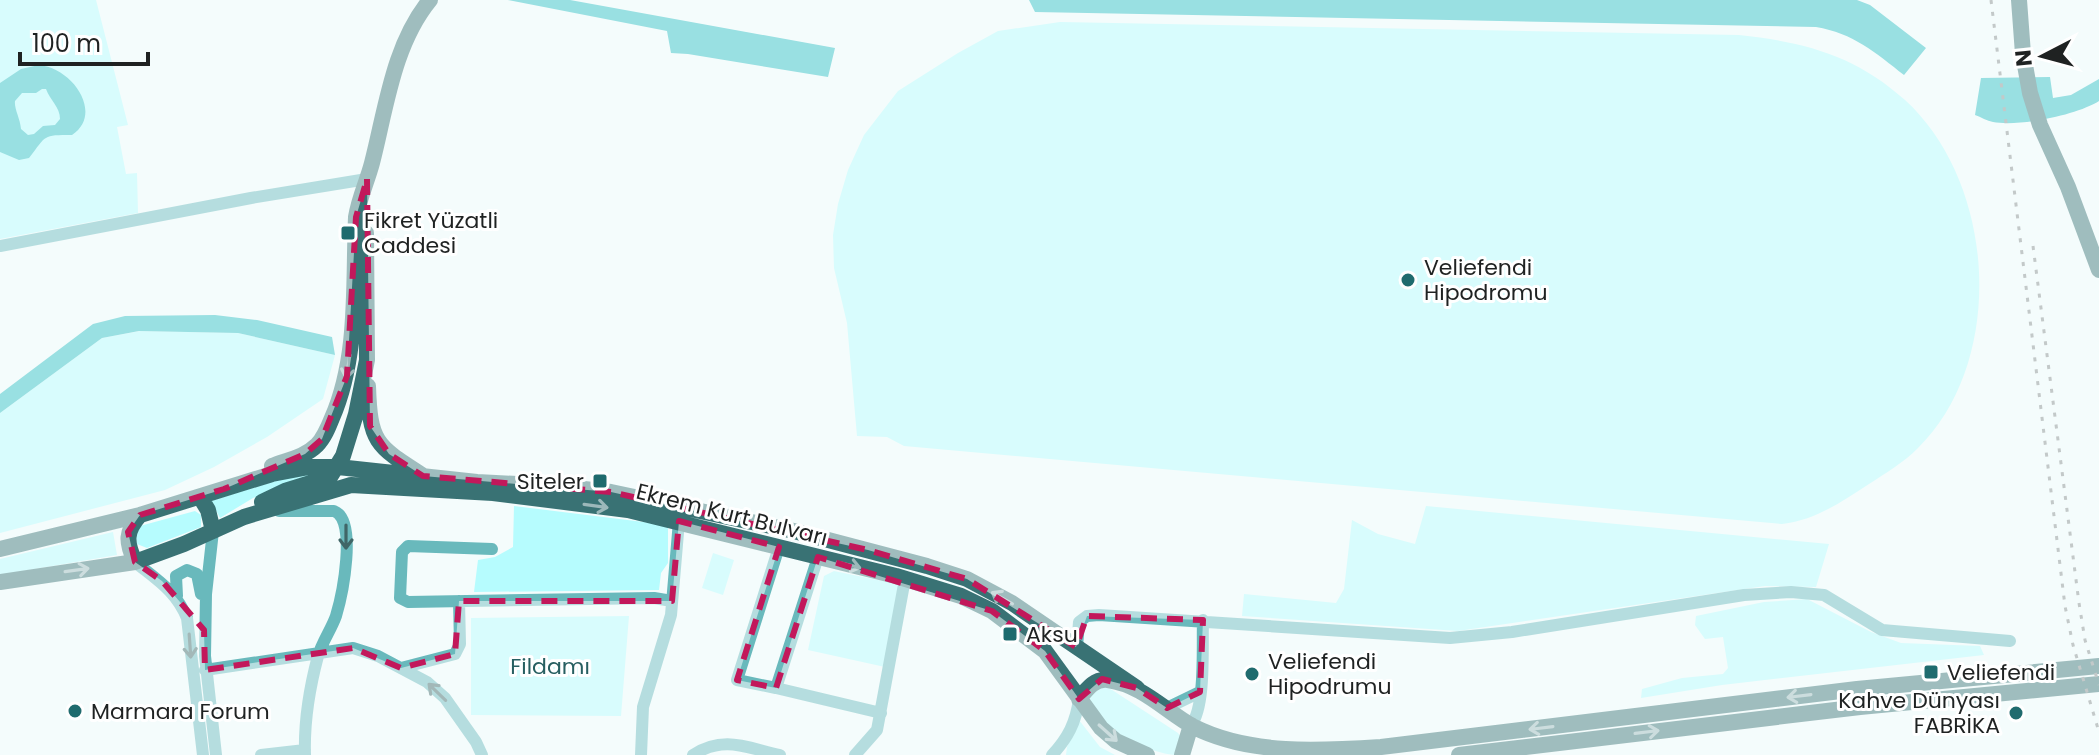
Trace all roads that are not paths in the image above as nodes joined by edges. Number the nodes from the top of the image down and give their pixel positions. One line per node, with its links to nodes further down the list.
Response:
1 (2019, 0): 5 (main road)
2 (426, 3): 3 (main road)
3 (367, 179): 4 (street); 6 (main road); 7 (main road, one-way to 7)
4 (0, 246)
5 (2099, 270)
6 (367, 360): 8 (main road); 10 (main road)
7 (336, 408): 8 (main road); 11 (main road)
8 (356, 414): 9 (main road)
9 (338, 467): 10 (main road, Ekrem Kurt Bulvarı); 11 (main road, Ekrem Kurt Bulvarı); 13 (main road)
10 (423, 476): 30 (main road, Ekrem Kurt Bulvarı, one-way to 10)
11 (224, 489): 12 (main road)
12 (200, 497): 14 (main road); 16 (main road)
13 (252, 514): 15 (main road, Ekrem Kurt Bulvarı, one-way to 15); 16 (main road); 31 (street, one-way to 31)
14 (140, 515): 18 (main road); 21 (main road)
15 (679, 521): 17 (main road, Ekrem Kurt Bulvarı); 26 (street)
16 (213, 531): 21 (main road); 28 (street)
17 (779, 547): 20 (main road, Ekrem Kurt Bulvarı); 36 (street)
18 (0, 549)
19 (492, 549): 25 (street)
20 (818, 557): 22 (main road, Ekrem Kurt Bulvarı, one-way to 22); 36 (street)
21 (135, 562): 23 (main road, one-way to 21); 24 (street)
22 (905, 579): 39 (main road, Ekrem Kurt Bulvarı); 41 (street)
23 (0, 582)
24 (177, 598): 28 (street); 46 (street, one-way to 46)
25 (459, 601): 26 (street); 33 (street)
26 (672, 601): 50 (street)
27 (1203, 620): 29 (street); 30 (street); 38 (street)
28 (205, 637): 34 (street)
29 (2010, 641)
30 (1077, 647): 37 (main road, Ekrem Kurt Bulvarı)
31 (318, 655): 33 (street); 34 (street); 45 (street)
32 (2099, 666): 43 (main road, Ekrem Kurt Bulvarı, one-way to 43)
33 (401, 668): 49 (street, one-way to 33)
34 (205, 670): 47 (street)
35 (2099, 684): 59 (main road, one-way to 35)
36 (776, 688): 41 (street)
37 (1137, 688): 39 (main road); 40 (main road, Ekrem Kurt Bulvarı)
38 (1200, 692): 40 (street); 42 (street)
39 (1079, 699): 44 (street); 56 (main road, Ekrem Kurt Bulvarı, one-way to 56)
40 (1167, 708): 42 (main road, Ekrem Kurt Bulvarı)
41 (881, 713): 53 (street)
42 (1191, 725): 43 (main road, Ekrem Kurt Bulvarı); 57 (main road)
43 (1217, 736): 58 (street)
44 (1066, 740): 54 (street); 55 (street)
45 (305, 753): 48 (street)
46 (203, 755)
47 (216, 755)
48 (261, 755)
49 (482, 755)
50 (641, 755)
51 (693, 755): 52 (street)
52 (780, 755)
53 (855, 755)
54 (1052, 755)
55 (1063, 755)
56 (1147, 755)
57 (1182, 755)
58 (1241, 755)
59 (1462, 755)

